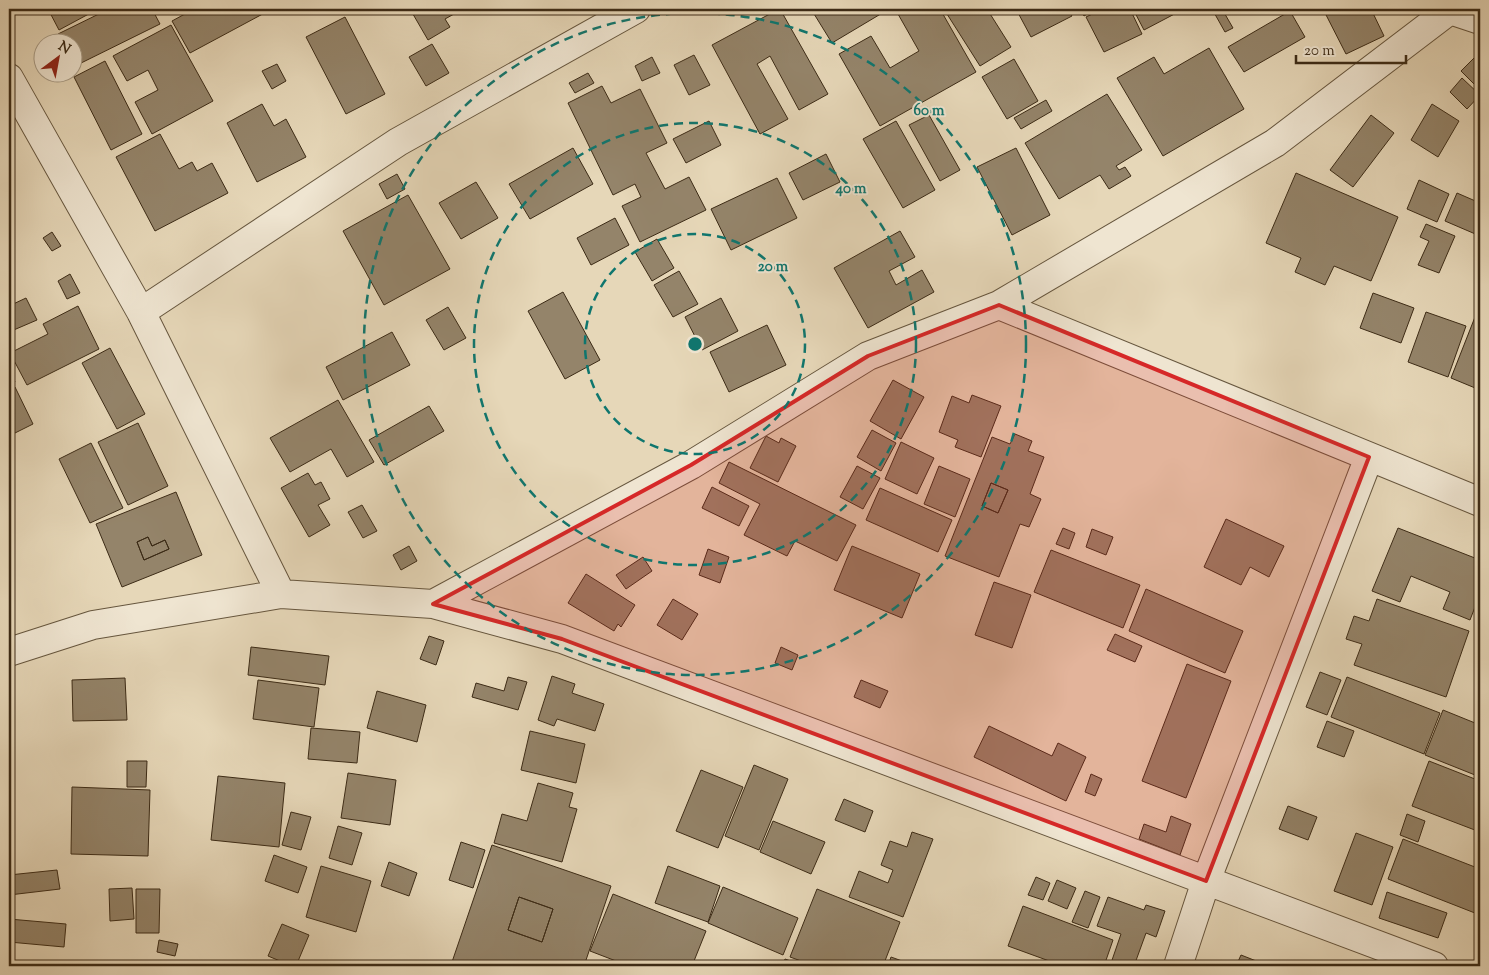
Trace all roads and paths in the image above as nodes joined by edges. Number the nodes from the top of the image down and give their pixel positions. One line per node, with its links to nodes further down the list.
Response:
1 (636, 9): 6 (street)
2 (1451, 10): 3 (street); 5 (street)
3 (1480, 20)
4 (9, 78): 6 (street)
5 (999, 305): 7 (street); 10 (street)
6 (141, 312): 9 (street)
7 (1369, 457): 8 (street); 12 (street)
8 (1480, 502)
9 (281, 594): 10 (street); 11 (street)
10 (433, 604): 12 (street)
11 (9, 652)
12 (1206, 881): 13 (street); 14 (street)
13 (1178, 966)
14 (1434, 966)

